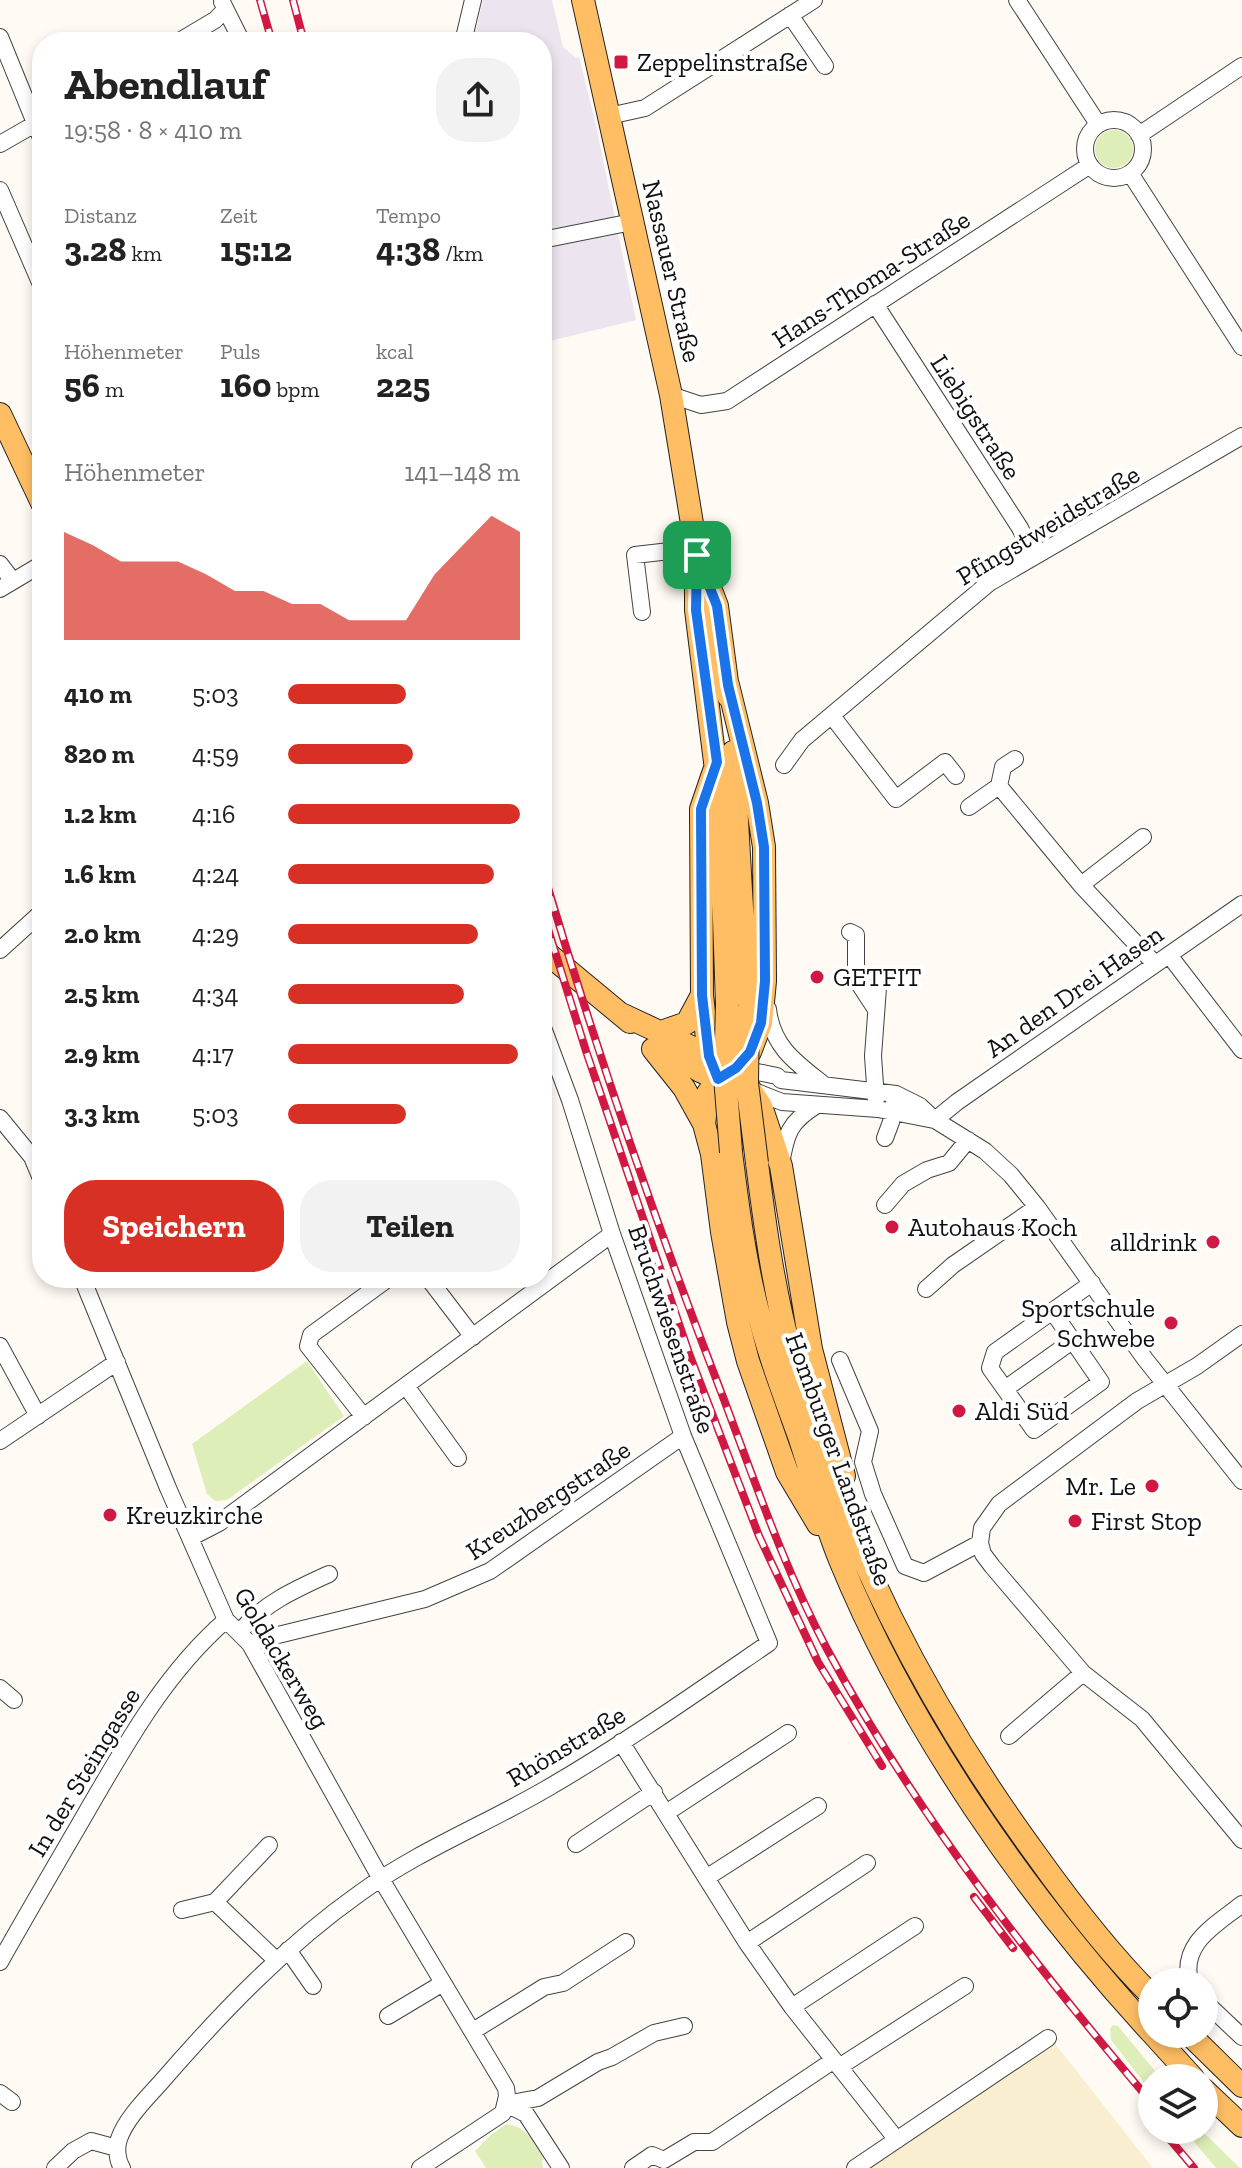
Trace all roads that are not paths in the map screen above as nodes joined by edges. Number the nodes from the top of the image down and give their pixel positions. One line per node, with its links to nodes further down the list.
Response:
1 (473, 0): 9 (street)
2 (583, 0): 14 (main road, Nassauer Straße)
3 (814, 0): 6 (street)
4 (1017, 0): 15 (street)
5 (223, 5): 7 (street); 8 (street)
6 (790, 15): 11 (street); 14 (street)
7 (195, 32)
8 (239, 32)
9 (465, 32)
10 (0, 37): 13 (street)
11 (825, 66)
12 (1242, 66): 17 (street)
13 (32, 106)
14 (609, 116): 22 (main road, Nassauer Straße)
15 (1098, 124): 17 (street); 19 (street)
16 (32, 125): 18 (street)
17 (1139, 135): 20 (street)
18 (0, 144)
19 (1090, 165): 20 (street); 25 (street, Hans-Thoma-Straße)
20 (1130, 173): 26 (street)
21 (0, 190): 24 (street)
22 (632, 222): 23 (street); 27 (main road, Nassauer Straße)
23 (552, 238)
24 (32, 264)
25 (875, 304): 27 (street, Hans-Thoma-Straße); 32 (street, Liebigstraße)
26 (1242, 347)
27 (671, 395): 31 (main road, Nassauer Straße)
28 (0, 414): 30 (main road)
29 (1242, 436): 32 (street, Pfingstweidstraße)
30 (32, 482)
31 (697, 552): 36 (street); 37 (main road, Nassauer Straße); 40 (main road, Nassauer Straße)
32 (1034, 557): 38 (street, Pfingstweidstraße)
33 (0, 564): 35 (street)
34 (32, 570): 35 (street)
35 (7, 585)
36 (642, 612)
37 (728, 685): 54 (main road); 57 (main road, Nassauer Straße)
38 (832, 716): 41 (street, Pfingstweidstraße); 42 (street)
39 (1015, 759): 43 (street)
40 (717, 762): 56 (main road); 57 (main road, Nassauer Straße)
41 (784, 765)
42 (956, 776)
43 (999, 786): 44 (street); 46 (street)
44 (969, 807)
45 (1143, 837): 46 (street)
46 (1081, 885): 52 (street)
47 (1242, 904): 52 (street, An den Drei Hasen)
48 (32, 921): 50 (street)
49 (850, 932): 58 (street)
50 (0, 950)
51 (552, 957): 59 (main road)
52 (1162, 960): 61 (street); 73 (street, An den Drei Hasen)
53 (879, 974): 58 (street)
54 (765, 981): 65 (main road); 66 (street)
55 (851, 990): 64 (street)
56 (702, 995): 60 (main road); 63 (main road)
57 (737, 1008): 77 (main road, Nassauer Straße, bridge); 79 (main road, Nassauer Straße, bridge)
58 (875, 1008): 64 (street)
59 (619, 1013): 60 (main road); 65 (main road); 74 (main road)
60 (661, 1032): 63 (main road)
61 (1242, 1050)
62 (552, 1052): 83 (street, Bruchwiesenstraße)
63 (709, 1056): 65 (main road)
64 (873, 1056): 67 (street)
65 (727, 1073): 66 (street); 68 (main road); 74 (main road)
66 (824, 1085): 67 (street)
67 (875, 1089): 69 (street); 71 (street)
68 (753, 1090): 70 (street); 80 (main road)
69 (896, 1094): 71 (street); 73 (street)
70 (817, 1105): 71 (street); 80 (street)
71 (885, 1110): 73 (street); 75 (street)
72 (0, 1118): 78 (street)
73 (935, 1120): 76 (street)
74 (704, 1124): 110 (main road)
75 (885, 1138)
76 (968, 1140): 81 (street); 82 (street)
77 (731, 1152): 110 (main road, Homburger Landstraße)
78 (32, 1157)
79 (757, 1163): 109 (main road, Homburger Landstraße)
80 (781, 1166): 109 (main road)
81 (885, 1205)
82 (1037, 1207): 85 (street); 90 (street)
83 (612, 1234): 84 (street); 103 (street, Bruchwiesenstraße)
84 (552, 1278)
85 (1092, 1283): 91 (street); 98 (street)
86 (86, 1288): 97 (street, Goldackerweg)
87 (375, 1288): 102 (street)
88 (436, 1288): 93 (street)
89 (539, 1288): 93 (street)
90 (926, 1289)
91 (1053, 1312): 94 (street); 100 (street)
92 (1242, 1334): 98 (street)
93 (473, 1337): 99 (street)
94 (1072, 1341): 100 (street); 100 (street)
95 (0, 1346): 101 (street)
96 (840, 1360): 108 (street)
97 (117, 1362): 101 (street); 107 (street, Goldackerweg)
98 (1165, 1385): 106 (street); 108 (street)
99 (406, 1386): 102 (street); 105 (street)
100 (1005, 1389)
101 (38, 1416): 104 (street)
102 (364, 1417): 107 (street)
103 (683, 1436): 113 (street, Kreuzbergstraße); 114 (street, Bruchwiesenstraße)
104 (0, 1441)
105 (458, 1458)
106 (1242, 1481)
107 (192, 1537): 112 (street, Goldackerweg)
108 (980, 1543): 115 (street)
109 (862, 1553): 139 (main road, Homburger Landstraße)
110 (840, 1559): 146 (main road, Homburger Landstraße)
111 (329, 1574): 113 (street)
112 (226, 1620): 113 (street, Goldackerweg); 136 (street, In der Steingasse)
113 (244, 1638): 129 (street, Goldackerweg)
114 (769, 1643): 120 (street, Rhönstraße)
115 (1083, 1673): 119 (street); 124 (street)
116 (0, 1688): 117 (street)
117 (14, 1700)
118 (788, 1733): 123 (street)
119 (1009, 1736)
120 (621, 1742): 121 (street); 129 (street, Rhönstraße)
121 (654, 1792): 123 (street); 125 (street)
122 (818, 1806): 128 (street)
123 (666, 1813): 128 (street)
124 (1242, 1840)
125 (576, 1844)
126 (269, 1845): 130 (street)
127 (867, 1863): 135 (street)
128 (706, 1878): 135 (street)
129 (381, 1879): 137 (street, Rhönstraße); 140 (street, Goldackerweg)
130 (215, 1902): 132 (street); 137 (street)
131 (1242, 1904): 138 (street)
132 (182, 1910)
133 (915, 1926): 143 (street)
134 (626, 1942): 148 (street)
135 (747, 1943): 143 (street)
136 (2, 1952)
137 (282, 1955): 141 (street); 160 (street, Rhönstraße)
138 (1189, 1968)
139 (1138, 1980)
140 (443, 1983): 145 (street); 148 (street, Goldackerweg)
141 (313, 1986)
142 (965, 1986): 153 (street)
143 (792, 2007): 153 (street)
144 (1218, 2014): 149 (street)
145 (388, 2016)
146 (1138, 2017)
147 (684, 2026): 157 (street)
148 (473, 2031): 157 (street, Goldackerweg)
149 (1242, 2037)
150 (1048, 2038): 159 (street)
151 (1165, 2048): 154 (main road, Homburger Landstraße)
152 (1203, 2048): 155 (main road)
153 (836, 2063): 159 (street); 165 (street)
154 (1180, 2064)
155 (1242, 2086)
156 (1218, 2103): 158 (main road)
157 (506, 2104): 163 (street); 164 (street)
158 (1242, 2126)
159 (897, 2140): 166 (street)
160 (117, 2148): 161 (street); 162 (street)
161 (55, 2168)
162 (122, 2168)
163 (420, 2168)
164 (561, 2168)
165 (633, 2168)
166 (855, 2168)

